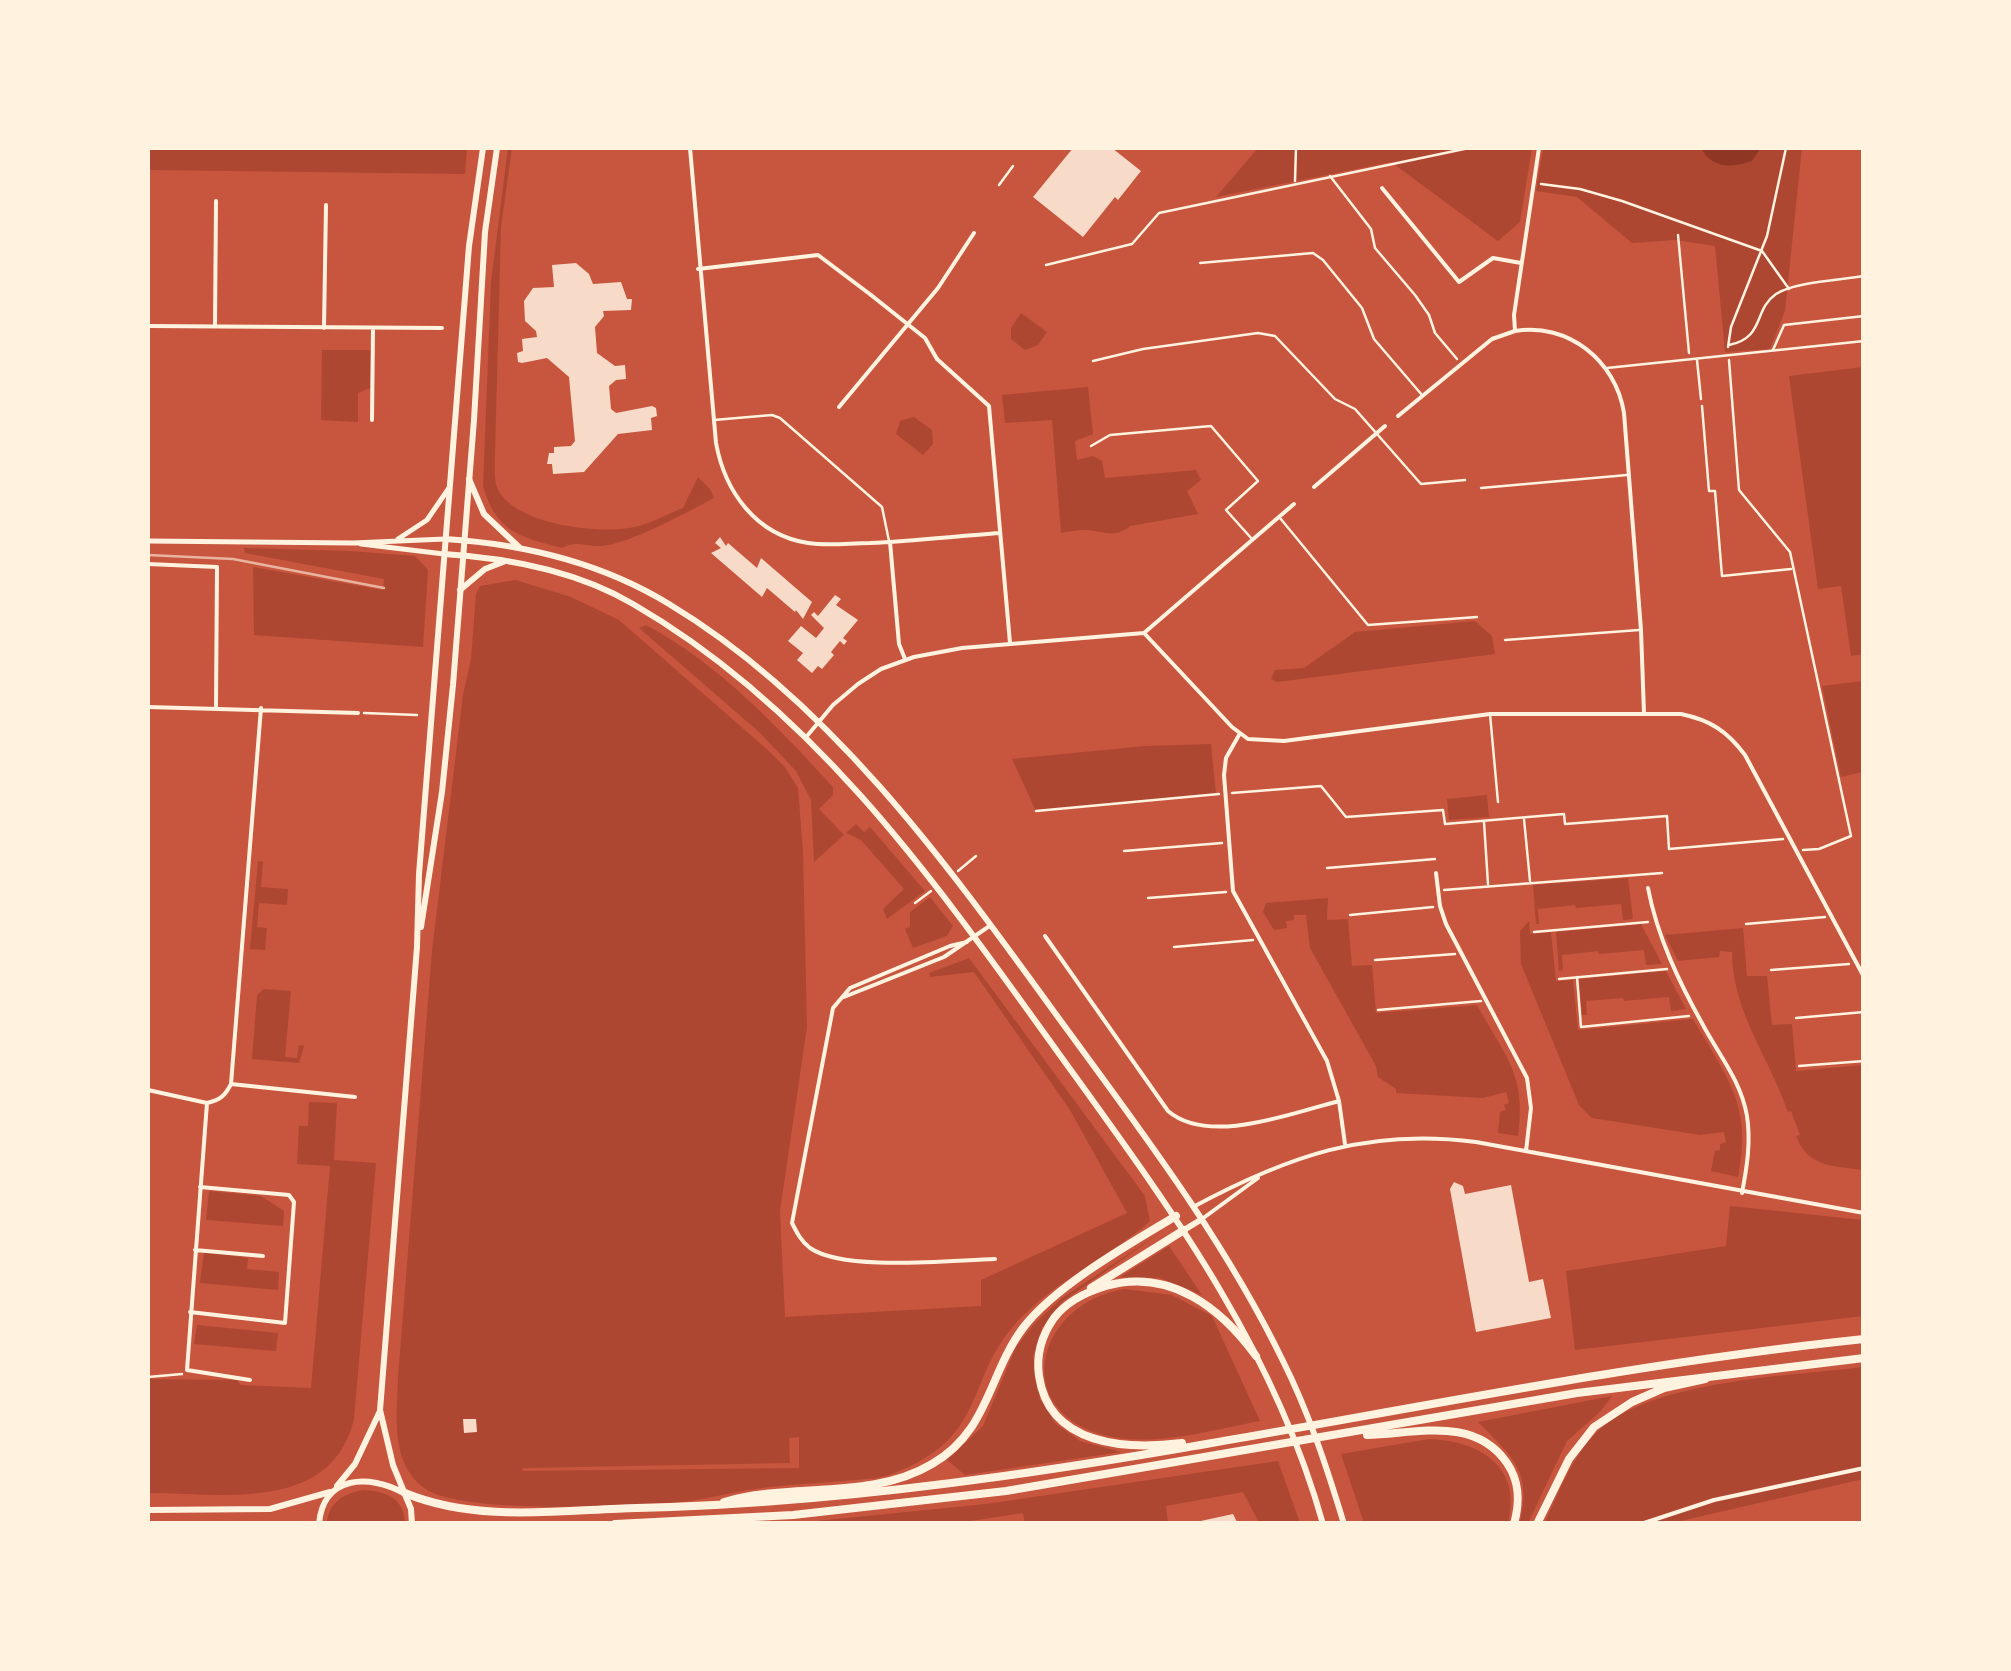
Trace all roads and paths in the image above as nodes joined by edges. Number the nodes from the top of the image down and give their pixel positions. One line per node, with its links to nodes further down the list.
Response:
1 (483, 148): 54 (main road)
2 (497, 148): 52 (main road)
3 (690, 148): 22 (street)
4 (1296, 148): 10 (path)
5 (1469, 148): 9 (path)
6 (1539, 148): 11 (street)
7 (1786, 148): 18 (path)
8 (1013, 166): 12 (lane)
9 (1330, 176): 10 (path); 40 (path)
10 (1296, 183): 21 (path)
11 (1534, 184): 18 (path); 19 (street)
12 (1000, 186)
13 (1382, 188): 19 (street)
14 (216, 201): 28 (street)
15 (326, 205): 29 (street)
16 (974, 232): 26 (street)
17 (1678, 235): 38 (path)
18 (1762, 252): 24 (path); 34 (path)
19 (1522, 262): 32 (street)
20 (1200, 263): 42 (lane)
21 (1046, 264)
22 (698, 269): 26 (street); 47 (street)
23 (1864, 276): 24 (path)
24 (1789, 289): 34 (path)
25 (1864, 316): 35 (lane)
26 (908, 324): 44 (street); 59 (street)
27 (148, 326): 28 (street)
28 (214, 327): 29 (street)
29 (324, 328): 30 (street)
30 (373, 328): 31 (street); 46 (street)
31 (442, 328)
32 (1516, 331): 40 (street); 41 (street)
33 (1864, 341): 35 (lane)
34 (1728, 346): 36 (path)
35 (1772, 352): 36 (lane)
36 (1729, 355): 37 (lane); 72 (path)
37 (1697, 358): 38 (lane); 43 (lane)
38 (1690, 359): 41 (lane)
39 (1093, 361): 49 (lane)
40 (1462, 364): 42 (street)
41 (1606, 369): 51 (street)
42 (1423, 396): 45 (street)
43 (1701, 399): 72 (path)
44 (839, 406)
45 (1398, 416)
46 (372, 420)
47 (713, 420): 66 (lane); 66 (street)
48 (1385, 426): 49 (street)
49 (1376, 434): 53 (lane); 55 (street)
50 (1091, 446): 63 (lane)
51 (1628, 475): 56 (lane); 75 (street)
52 (469, 479): 62 (main road); 67 (main road)
53 (1465, 480)
54 (450, 487): 60 (main road); 61 (street)
55 (1314, 487)
56 (1481, 488)
57 (1294, 504): 58 (street)
58 (1279, 517): 63 (street); 74 (lane)
59 (1000, 533): 66 (street); 78 (street)
60 (446, 539): 61 (street); 62 (main road); 68 (main road)
61 (395, 540): 65 (street)
62 (464, 540): 67 (main road); 69 (main road)
63 (1253, 540): 76 (street)
64 (148, 542): 65 (street)
65 (353, 542): 68 (street)
66 (890, 542): 79 (street)
67 (521, 548): 87 (main road)
68 (444, 554): 69 (main road); 119 (main road)
69 (462, 555): 70 (main road); 73 (main road)
70 (509, 560): 73 (main road); 89 (main road)
71 (148, 564): 81 (street)
72 (1794, 569): 97 (path)
73 (459, 591): 119 (main road)
74 (1477, 618)
75 (1641, 630): 77 (lane); 84 (street)
76 (1144, 632): 78 (street); 88 (street)
77 (1504, 640)
78 (1010, 643): 79 (street)
79 (905, 659): 87 (street)
80 (148, 707): 81 (street)
81 (216, 708): 82 (street)
82 (261, 708): 83 (street); 136 (street)
83 (358, 712): 86 (path)
84 (1644, 713): 85 (street); 95 (street)
85 (1490, 714): 88 (street); 91 (lane)
86 (418, 715)
87 (817, 724): 89 (street); 113 (main road)
88 (1239, 734): 90 (street)
89 (807, 736): 116 (main road)
90 (1225, 794): 92 (path); 94 (path); 96 (street)
91 (1498, 802)
92 (1036, 811)
93 (1524, 817): 94 (path); 95 (path); 103 (path)
94 (1484, 820): 104 (path)
95 (1790, 838): 97 (street)
96 (1229, 843): 98 (path); 107 (street)
97 (1796, 850): 111 (street)
98 (1124, 851)
99 (1434, 859): 100 (path)
100 (1326, 868)
101 (1662, 872): 103 (path)
102 (1436, 873): 106 (street)
103 (1530, 882): 104 (path)
104 (1488, 886): 106 (path)
105 (1648, 888): 112 (street)
106 (1437, 890): 109 (street)
107 (1233, 891): 108 (path); 118 (street)
108 (1148, 898)
109 (1440, 906): 110 (path); 121 (street)
110 (1350, 914)
111 (1832, 916): 114 (path); 123 (street)
112 (1654, 921): 115 (path); 124 (street)
113 (991, 924): 116 (street); 146 (main road)
114 (1746, 924)
115 (1534, 932)
116 (974, 936): 148 (main road); 153 (street)
117 (1044, 936): 139 (street)
118 (1259, 940): 120 (path); 139 (street)
119 (417, 946): 163 (main road)
120 (1174, 947)
121 (1462, 953): 122 (path); 129 (street)
122 (1375, 960)
123 (1856, 964): 125 (path); 127 (street)
124 (1675, 968): 126 (path); 132 (street)
125 (1770, 970)
126 (1577, 977): 128 (path); 132 (path)
127 (1864, 977)
128 (1559, 979)
129 (1488, 1000): 130 (path); 142 (street)
130 (1378, 1010)
131 (1864, 1012): 133 (path)
132 (1698, 1015): 145 (street)
133 (1796, 1018)
134 (1864, 1061): 135 (path)
135 (1800, 1066)
136 (231, 1084): 138 (street); 140 (street)
137 (148, 1090): 140 (street)
138 (355, 1097)
139 (1340, 1100): 141 (street)
140 (206, 1102): 144 (street)
141 (1345, 1144): 142 (street); 143 (street)
142 (1526, 1151): 145 (street)
143 (1264, 1173): 146 (street); 149 (street)
144 (200, 1187): 151 (street); 155 (street)
145 (1742, 1193): 147 (street)
146 (1193, 1207): 148 (main road); 149 (main road)
147 (1864, 1213)
148 (1176, 1216): 150 (main road); 169 (highway)
149 (1202, 1219): 150 (main road); 175 (main road)
150 (1184, 1230): 154 (highway); 157 (main road)
151 (195, 1250): 152 (street); 155 (street)
152 (264, 1256)
153 (995, 1259)
154 (1070, 1302): 157 (highway); 164 (highway)
155 (190, 1312): 159 (street)
156 (1864, 1339): 164 (highway)
157 (1256, 1356): 174 (main road)
158 (1864, 1358): 160 (highway)
159 (187, 1370): 161 (path); 162 (street)
160 (1716, 1374): 165 (highway); 177 (highway)
161 (148, 1376)
162 (250, 1380)
163 (380, 1410): 167 (main road); 168 (main road)
164 (1252, 1436): 169 (highway)
165 (1342, 1436): 173 (highway); 176 (highway)
166 (1864, 1468): 178 (street)
167 (332, 1491): 168 (main road); 170 (main road); 171 (main road)
168 (405, 1493): 169 (highway); 172 (main road)
169 (710, 1506)
170 (148, 1510)
171 (320, 1524)
172 (412, 1524)
173 (616, 1524)
174 (1323, 1524)
175 (1344, 1524)
176 (1514, 1524)
177 (1537, 1524)
178 (1640, 1524)

